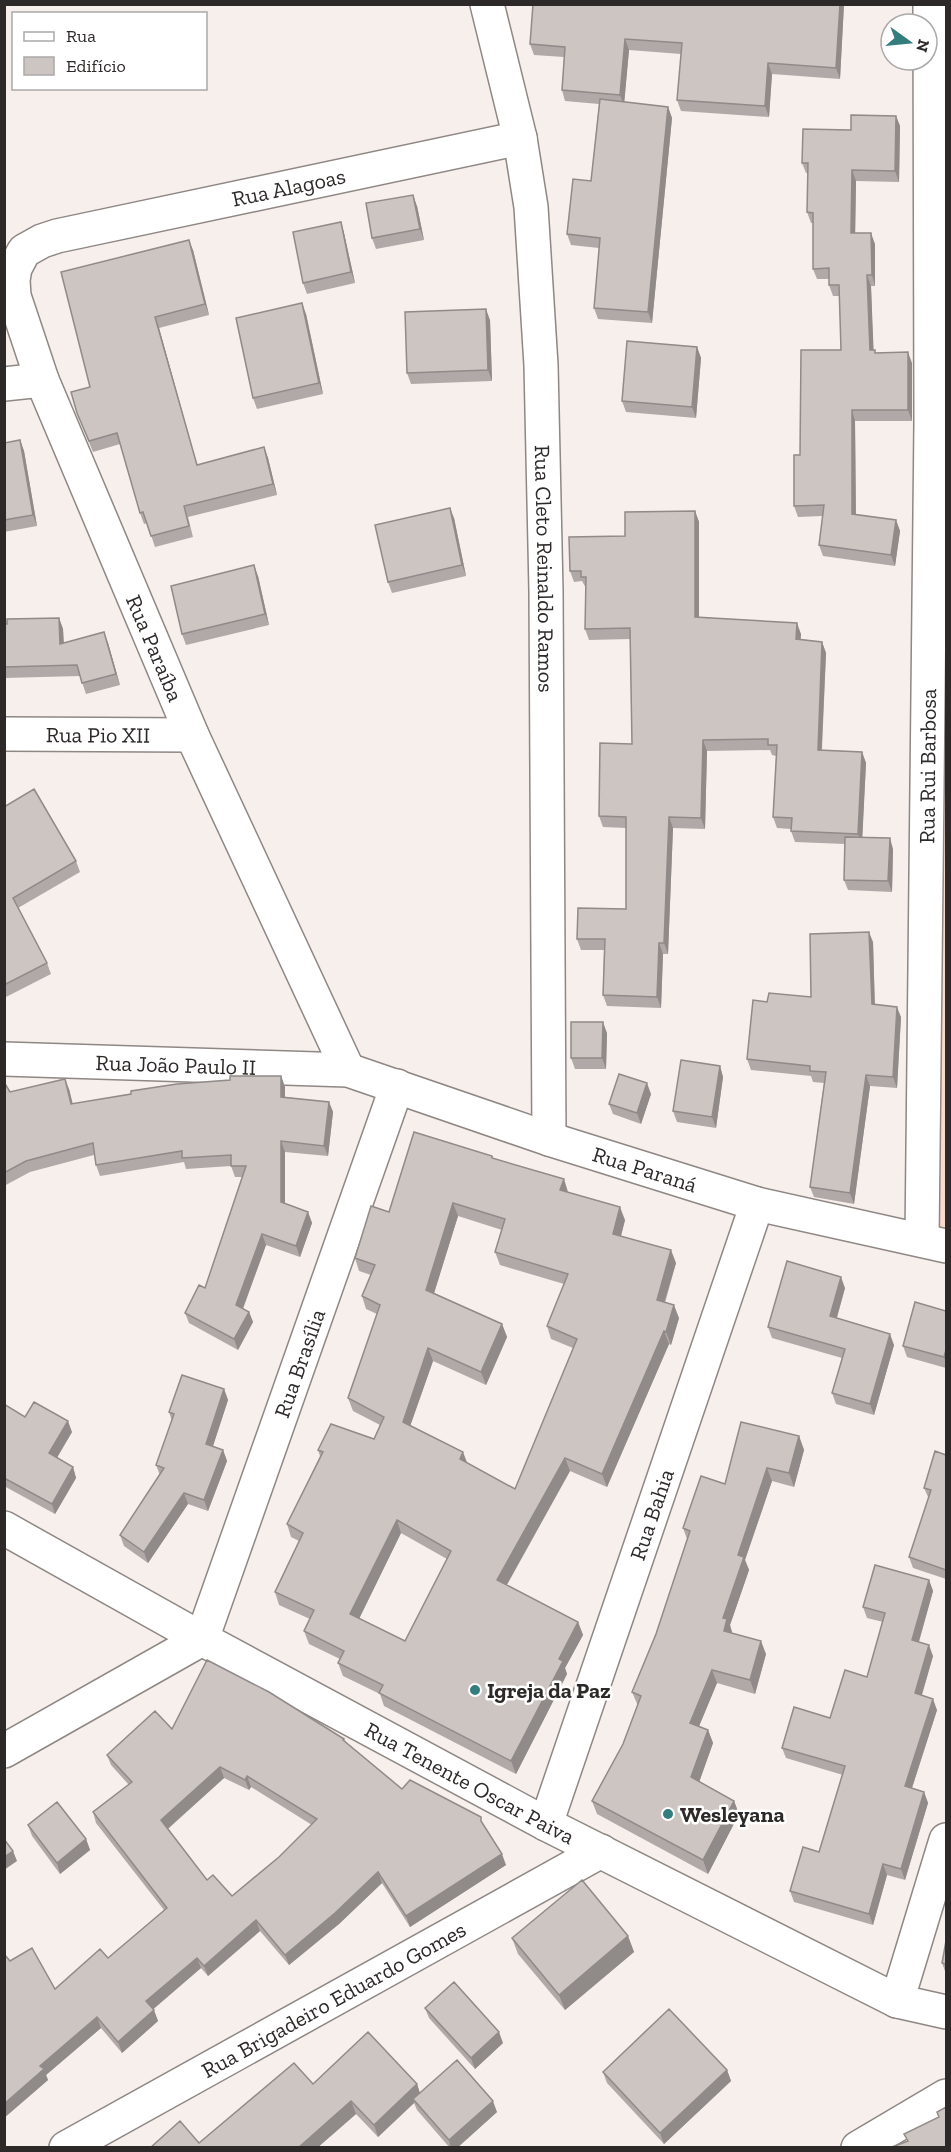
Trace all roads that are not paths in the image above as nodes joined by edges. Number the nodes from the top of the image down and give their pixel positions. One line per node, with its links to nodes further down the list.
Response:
1 (487, 4): 3 (street, Rua Cleto Reinaldo Ramos)
2 (930, 4): 7 (street, Rua Rui Barbosa)
3 (520, 138): 4 (street, Rua Alagoas); 13 (street, Rua Cleto Reinaldo Ramos)
4 (57, 236): 5 (street, Rua Paraíba)
5 (42, 380): 6 (street); 9 (street, Rua Paraíba)
6 (4, 384)
7 (939, 423): 15 (street, Rua Rui Barbosa)
8 (4, 734): 9 (street, Rua Pio XII)
9 (192, 735): 11 (street, Rua Paraíba)
10 (4, 1059): 11 (street, Rua João Paulo II)
11 (348, 1070): 12 (street, Rua Paraná)
12 (397, 1086): 13 (street, Rua Paraná); 17 (street, Rua Brasília)
13 (549, 1138): 14 (street, Rua Paraná)
14 (757, 1204): 15 (street, Rua Paraná); 19 (street, Rua Bahia)
15 (934, 1243)
16 (4, 1528): 17 (street, Rua Tenente Oscar Paiva)
17 (201, 1639): 18 (street); 19 (street, Rua Tenente Oscar Paiva)
18 (4, 1751)
19 (546, 1824): 21 (street, Rua Tenente Oscar Paiva)
20 (946, 1840): 22 (street)
21 (601, 1851): 22 (street, Rua Tenente Oscar Paiva); 25 (street, Rua Brigadeiro Eduardo Gomes)
22 (897, 2001): 23 (street, Rua Tenente Oscar Paiva)
23 (946, 2012)
24 (946, 2096): 26 (street)
25 (66, 2148)
26 (858, 2148)

